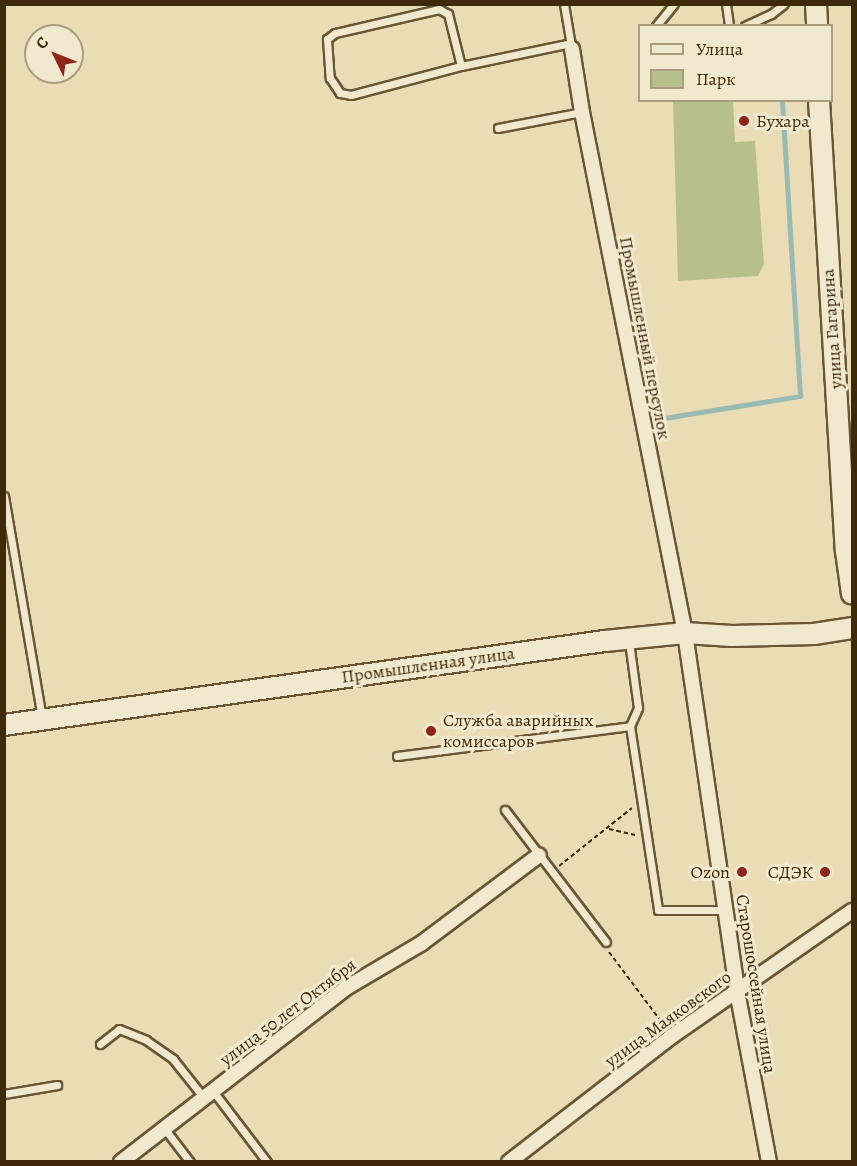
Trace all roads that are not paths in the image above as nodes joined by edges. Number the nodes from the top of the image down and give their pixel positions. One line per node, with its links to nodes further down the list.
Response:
1 (564, 4): 10 (lane)
2 (674, 4): 6 (lane)
3 (726, 4): 7 (lane)
4 (784, 4): 8 (lane)
5 (816, 4): 9 (street)
6 (658, 24)
7 (729, 24)
8 (748, 24)
9 (817, 24)
10 (571, 46): 11 (lane); 13 (street, Промышленный переулок)
11 (461, 66): 11 (lane)
12 (819, 102): 16 (street, улица Гагарина)
13 (582, 112): 14 (lane); 18 (street, Промышленный переулок)
14 (498, 128)
15 (4, 496): 20 (lane)
16 (852, 594)
17 (852, 628): 18 (street, Промышленная улица)
18 (685, 633): 19 (street, Промышленная улица); 26 (street, Старошоссейная улица)
19 (629, 639): 20 (street, Промышленная улица); 22 (lane)
20 (42, 720): 21 (street, Промышленная улица)
21 (4, 726)
22 (630, 726): 23 (lane); 26 (lane)
23 (397, 756)
24 (505, 810): 25 (lane)
25 (539, 855): 28 (lane); 33 (street, улица 50 лет Октября)
26 (725, 910): 29 (street, Старошоссейная улица)
27 (852, 911): 29 (street, улица Маяковского)
28 (606, 942)
29 (737, 991): 38 (street, улица Маяковского); 39 (street, Старошоссейная улица)
30 (100, 1044): 33 (lane)
31 (57, 1085): 32 (lane)
32 (4, 1094)
33 (208, 1094): 34 (street, улица 50 лет Октября); 37 (lane)
34 (165, 1128): 35 (street, улица 50 лет Октября); 36 (lane)
35 (121, 1161)
36 (190, 1161)
37 (267, 1161)
38 (509, 1161)
39 (769, 1161)

